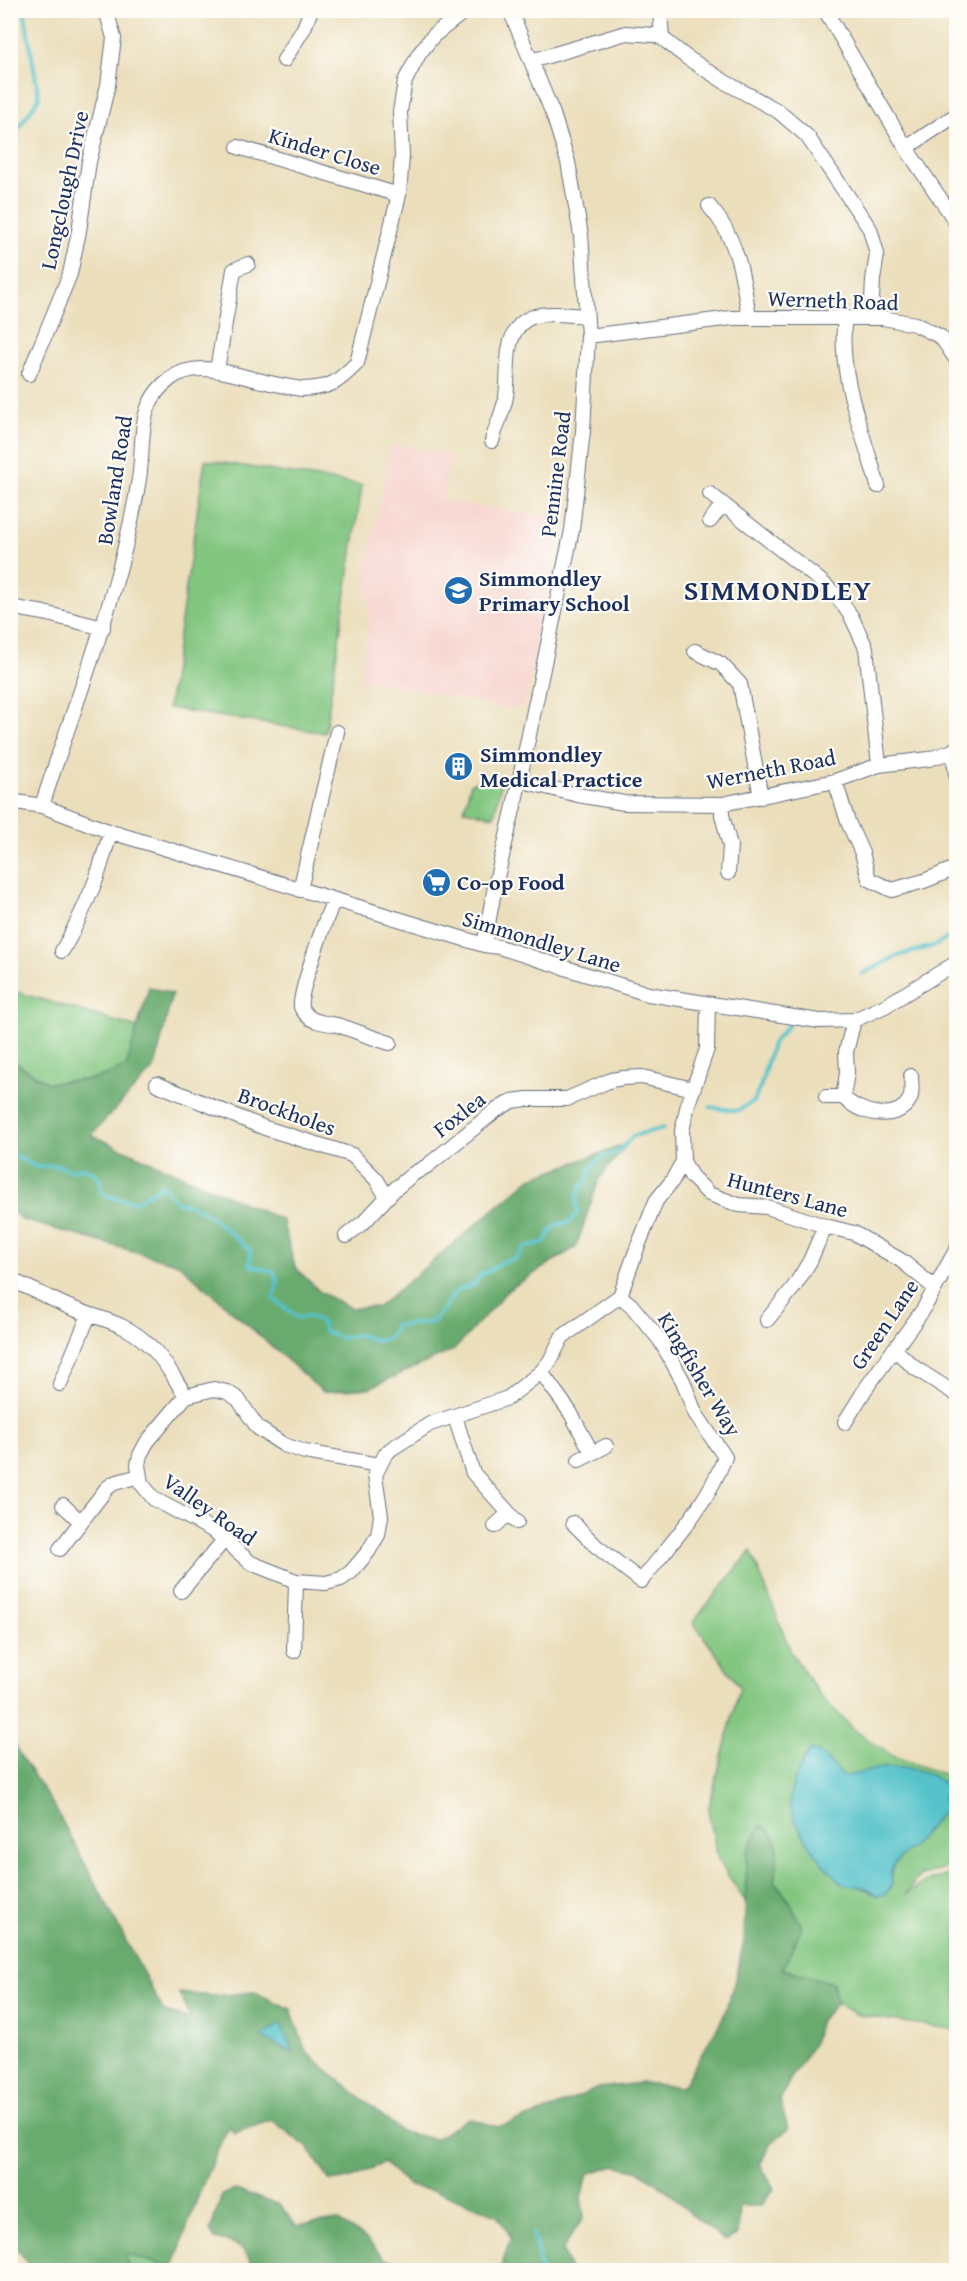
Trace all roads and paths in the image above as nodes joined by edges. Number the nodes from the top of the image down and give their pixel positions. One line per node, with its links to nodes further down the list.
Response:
1 (106, 10): 24 (street, Longclough Drive)
2 (311, 10): 8 (street)
3 (466, 10): 13 (street, Bowland Road)
4 (510, 10): 9 (street, Pennine Road)
5 (660, 10): 7 (street)
6 (825, 10): 12 (street)
7 (662, 38): 9 (street); 20 (street)
8 (284, 60)
9 (531, 61): 17 (street, Pennine Road)
10 (957, 115): 12 (street)
11 (238, 147): 13 (street, Kinder Close)
12 (906, 148): 15 (street)
13 (399, 195): 23 (street, Bowland Road)
14 (709, 206): 19 (street)
15 (957, 222)
16 (248, 264): 23 (street)
17 (587, 316): 21 (street, Pennine Road); 25 (street)
18 (845, 317): 19 (street, Werneth Road); 20 (street, Werneth Road); 26 (street)
19 (749, 318): 21 (street, Werneth Road)
20 (871, 318): 22 (street, Werneth Road)
21 (588, 336): 37 (street, Pennine Road)
22 (957, 359)
23 (218, 370): 31 (street, Bowland Road)
24 (29, 374)
25 (492, 441)
26 (878, 486)
27 (710, 494): 28 (street)
28 (723, 504): 29 (street); 35 (street)
29 (710, 521)
30 (10, 607): 31 (street)
31 (103, 628): 42 (street, Bowland Road)
32 (694, 651): 39 (street)
33 (337, 732): 46 (street)
34 (955, 750): 35 (street, Werneth Road); 36 (street)
35 (879, 765): 38 (street, Werneth Road)
36 (957, 775)
37 (519, 780): 41 (street, Werneth Road); 48 (street, Pennine Road)
38 (836, 781): 39 (street, Werneth Road); 44 (street)
39 (760, 797): 41 (street, Werneth Road)
40 (10, 801): 42 (street, Simmondley Lane)
41 (722, 804): 45 (street)
42 (42, 806): 43 (street, Simmondley Lane)
43 (111, 832): 46 (street, Simmondley Lane); 49 (street)
44 (957, 868)
45 (728, 873)
46 (300, 890): 47 (street, Simmondley Lane)
47 (334, 900): 48 (street, Simmondley Lane); 53 (street)
48 (484, 945): 51 (street, Simmondley Lane)
49 (62, 951)
50 (957, 963): 52 (street, Simmondley Lane)
51 (708, 1004): 52 (street, Simmondley Lane); 56 (street)
52 (854, 1020): 58 (street)
53 (390, 1044)
54 (911, 1076): 58 (street)
55 (157, 1084): 60 (street, Brockholes)
56 (693, 1089): 59 (street); 60 (street, Foxlea)
57 (826, 1097): 58 (street)
58 (843, 1097)
59 (683, 1161): 61 (street, Hunters Lane); 66 (street)
60 (387, 1197): 62 (street, Foxlea)
61 (825, 1226): 65 (street, Hunters Lane); 68 (street)
62 (346, 1236)
63 (957, 1250): 65 (street, Green Lane)
64 (10, 1280): 67 (street)
65 (935, 1288): 69 (street, Green Lane)
66 (620, 1296): 70 (street); 83 (street, Kingfisher Way)
67 (89, 1315): 71 (street); 73 (street)
68 (767, 1320)
69 (894, 1350): 72 (street); 75 (street, Green Lane)
70 (541, 1372): 74 (street); 77 (street)
71 (60, 1384)
72 (957, 1394)
73 (186, 1396): 79 (street); 80 (street, Valley Road)
74 (455, 1417): 79 (street); 84 (street)
75 (845, 1422)
76 (606, 1446): 77 (street)
77 (592, 1453): 78 (street)
78 (579, 1460)
79 (379, 1465): 87 (street, Valley Road)
80 (139, 1476): 82 (street); 85 (street, Valley Road)
81 (63, 1504): 82 (street)
82 (81, 1522): 86 (street)
83 (573, 1523)
84 (495, 1526)
85 (225, 1539): 87 (street, Valley Road); 88 (street)
86 (60, 1549)
87 (296, 1581): 89 (street)
88 (181, 1591)
89 (294, 1651)

